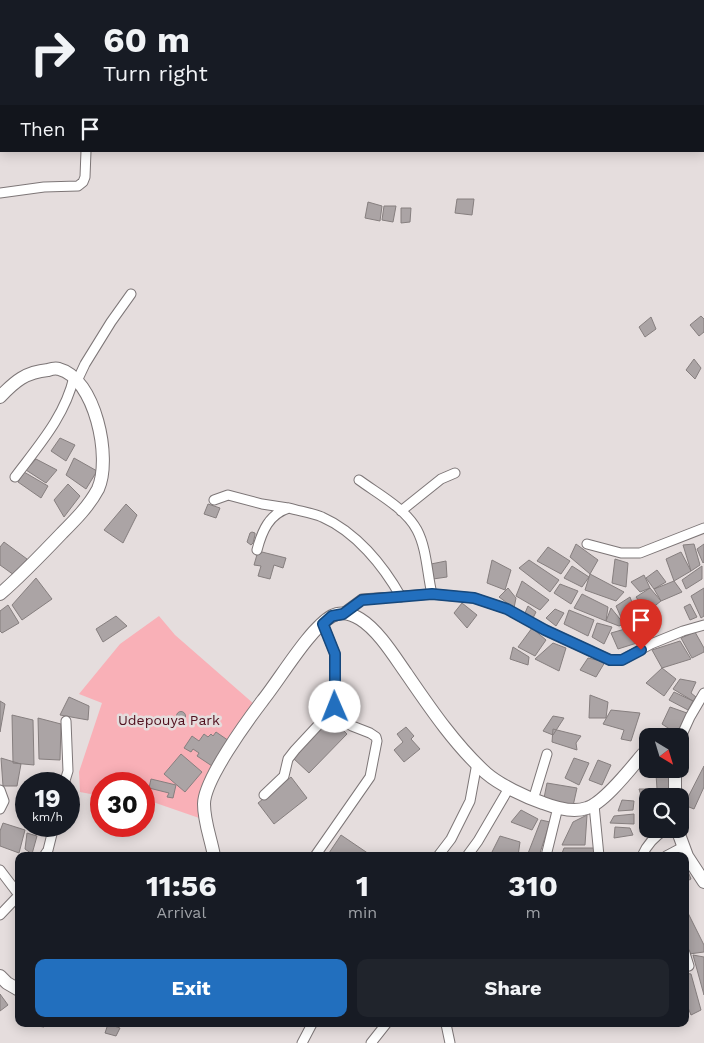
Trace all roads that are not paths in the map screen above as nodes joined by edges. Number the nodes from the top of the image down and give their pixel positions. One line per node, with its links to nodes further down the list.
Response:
1 (86, 152): 2 (street)
2 (0, 193)
3 (131, 294): 4 (street)
4 (76, 379): 5 (street); 7 (street); 15 (street)
5 (0, 397)
6 (455, 473): 11 (street)
7 (15, 477)
8 (358, 480): 11 (street)
9 (214, 500): 10 (street)
10 (288, 508): 14 (street); 17 (street)
11 (401, 511): 16 (street)
12 (704, 528): 13 (street)
13 (588, 544)
14 (257, 550)
15 (0, 594)
16 (432, 594): 17 (street); 20 (street)
17 (401, 597): 18 (street)
18 (343, 614): 19 (street); 27 (street)
19 (323, 624): 22 (street); 41 (street)
20 (704, 625)
21 (704, 693): 24 (street)
22 (335, 707): 31 (street); 42 (street)
23 (66, 721): 28 (street)
24 (685, 728)
25 (547, 754): 32 (street)
26 (639, 759): 33 (street)
27 (476, 763): 29 (street); 43 (street)
28 (68, 772)
29 (509, 788): 32 (street); 44 (street)
30 (0, 790): 35 (street)
31 (264, 794)
32 (533, 800): 34 (street)
33 (594, 805): 34 (street); 46 (street)
34 (558, 808): 45 (street)
35 (0, 809)
36 (51, 837): 40 (street)
37 (654, 838): 47 (street)
38 (680, 838): 39 (street)
39 (683, 847): 48 (street); 49 (street)
40 (47, 852)
41 (213, 852)
42 (318, 852)
43 (441, 852)
44 (470, 852)
45 (547, 852)
46 (599, 852)
47 (644, 852)
48 (674, 852)
49 (686, 852)
50 (689, 857): 52 (street)
51 (0, 870): 53 (street)
52 (704, 882)
53 (15, 890)
54 (15, 899): 55 (street)
55 (0, 915)
56 (0, 976): 57 (street)
57 (15, 988)
58 (310, 1027): 61 (street)
59 (384, 1027): 62 (street)
60 (447, 1027): 63 (street)
61 (302, 1043)
62 (371, 1043)
63 (450, 1043)

